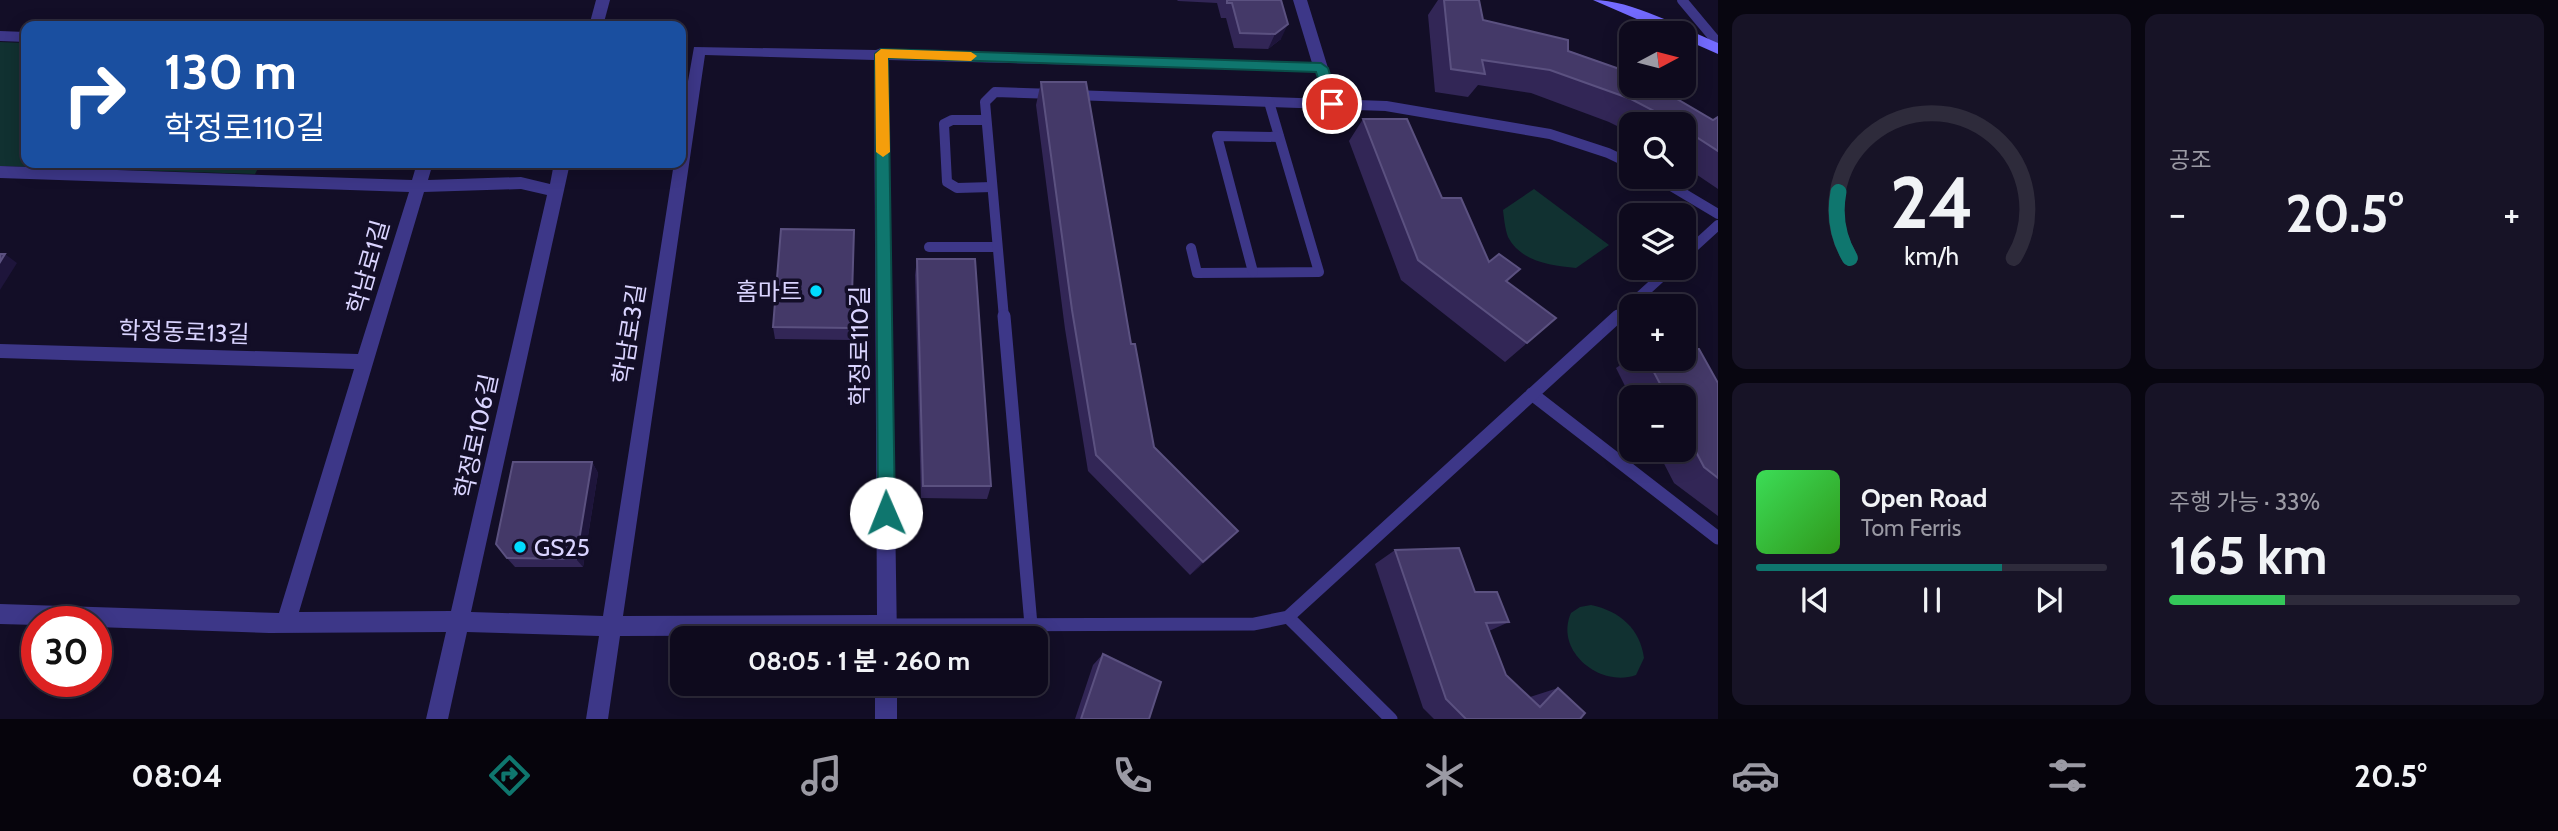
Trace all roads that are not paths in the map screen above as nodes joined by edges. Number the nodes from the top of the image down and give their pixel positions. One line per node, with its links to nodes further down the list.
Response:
1 (603, 0): 5 (street)
2 (1300, 0): 13 (street)
3 (1682, 0): 10 (lane)
4 (1607, 1): 6 (main road)
5 (597, 21)
6 (1652, 21)
7 (0, 36): 8 (street)
8 (21, 37)
9 (1696, 40): 11 (main road)
10 (1718, 43)
11 (1718, 49)
12 (881, 54): 13 (street); 17 (street, 학남로3길); 46 (street, 학정로110길)
13 (1321, 68): 15 (lane)
14 (1269, 102): 15 (lane); 16 (lane); 18 (lane)
15 (1332, 104): 19 (lane)
16 (986, 120): 25 (lane); 25 (lane)
17 (686, 134)
18 (1279, 136): 34 (lane); 34 (lane)
19 (1619, 158)
20 (423, 168): 24 (street)
21 (561, 168): 27 (street, 학정로106길)
22 (681, 168): 45 (street, 학남로3길)
23 (0, 172): 24 (street, 학남로1길)
24 (418, 186): 27 (street, 학남로1길); 37 (street, 학남로1길)
25 (992, 187): 32 (lane)
26 (1676, 189): 28 (lane)
27 (554, 191): 42 (street, 학정로106길)
28 (1718, 214)
29 (1718, 225): 30 (lane)
30 (1696, 245)
31 (929, 247): 32 (lane)
32 (997, 247): 44 (lane)
33 (1191, 248): 34 (lane)
34 (1252, 272)
35 (1658, 280): 38 (lane)
36 (0, 351): 37 (street, 학정동로13길)
37 (366, 362): 43 (street)
38 (1532, 394): 39 (lane); 41 (lane)
39 (1718, 538)
40 (0, 614): 43 (street)
41 (1287, 617): 44 (lane); 53 (lane)
42 (460, 621): 43 (street); 45 (street); 50 (street, 학정로106길)
43 (286, 623)
44 (1031, 625): 47 (lane)
45 (610, 626): 48 (street); 51 (street, 학남로3길)
46 (887, 626)
47 (1010, 626)
48 (670, 627)
49 (886, 696): 52 (street)
50 (437, 719)
51 (597, 719)
52 (886, 719)
53 (1391, 719)

